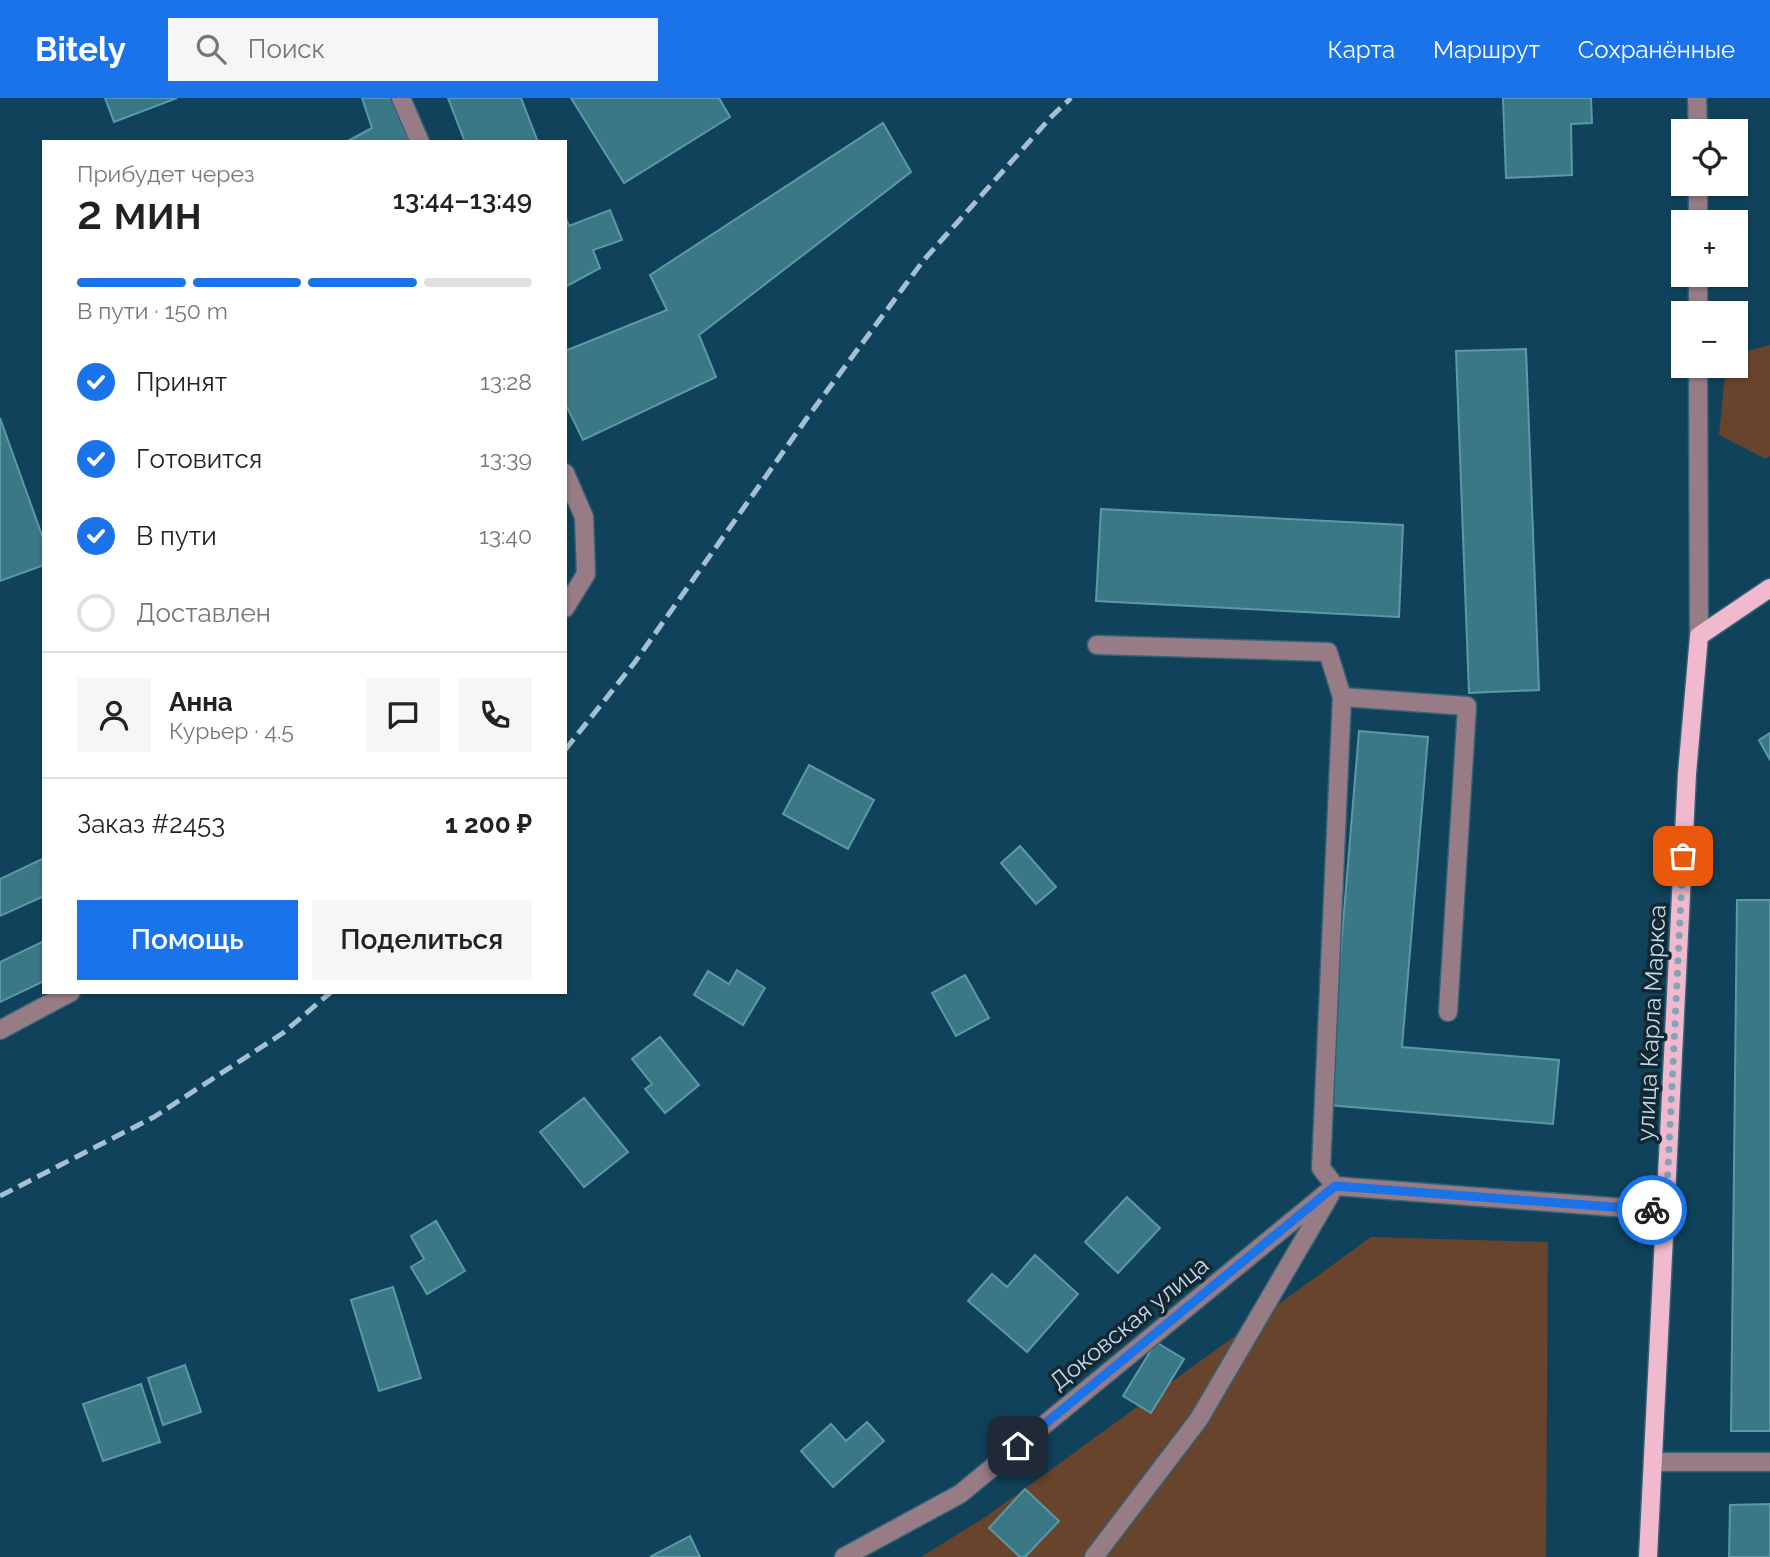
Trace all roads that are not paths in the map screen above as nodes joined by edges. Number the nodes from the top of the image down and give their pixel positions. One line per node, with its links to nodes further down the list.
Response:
1 (401, 98): 4 (street)
2 (1698, 98): 3 (street)
3 (1698, 119)
4 (419, 140)
5 (1698, 378): 9 (street, улица Карла Маркса)
6 (567, 478): 8 (street)
7 (1770, 588): 9 (main road)
8 (567, 605)
9 (1699, 636): 16 (main road, улица Карла Маркса)
10 (1097, 645): 11 (street)
11 (1342, 697): 13 (street); 15 (street)
12 (67, 994): 14 (street)
13 (1448, 1012)
14 (0, 1030)
15 (1335, 1186): 16 (street); 19 (street, Доковская улица); 20 (street)
16 (1666, 1211): 17 (main road, улица Карла Маркса)
17 (1653, 1462): 18 (street); 21 (main road, улица Карла Маркса)
18 (1770, 1462)
19 (844, 1557)
20 (1094, 1557)
21 (1648, 1557)

